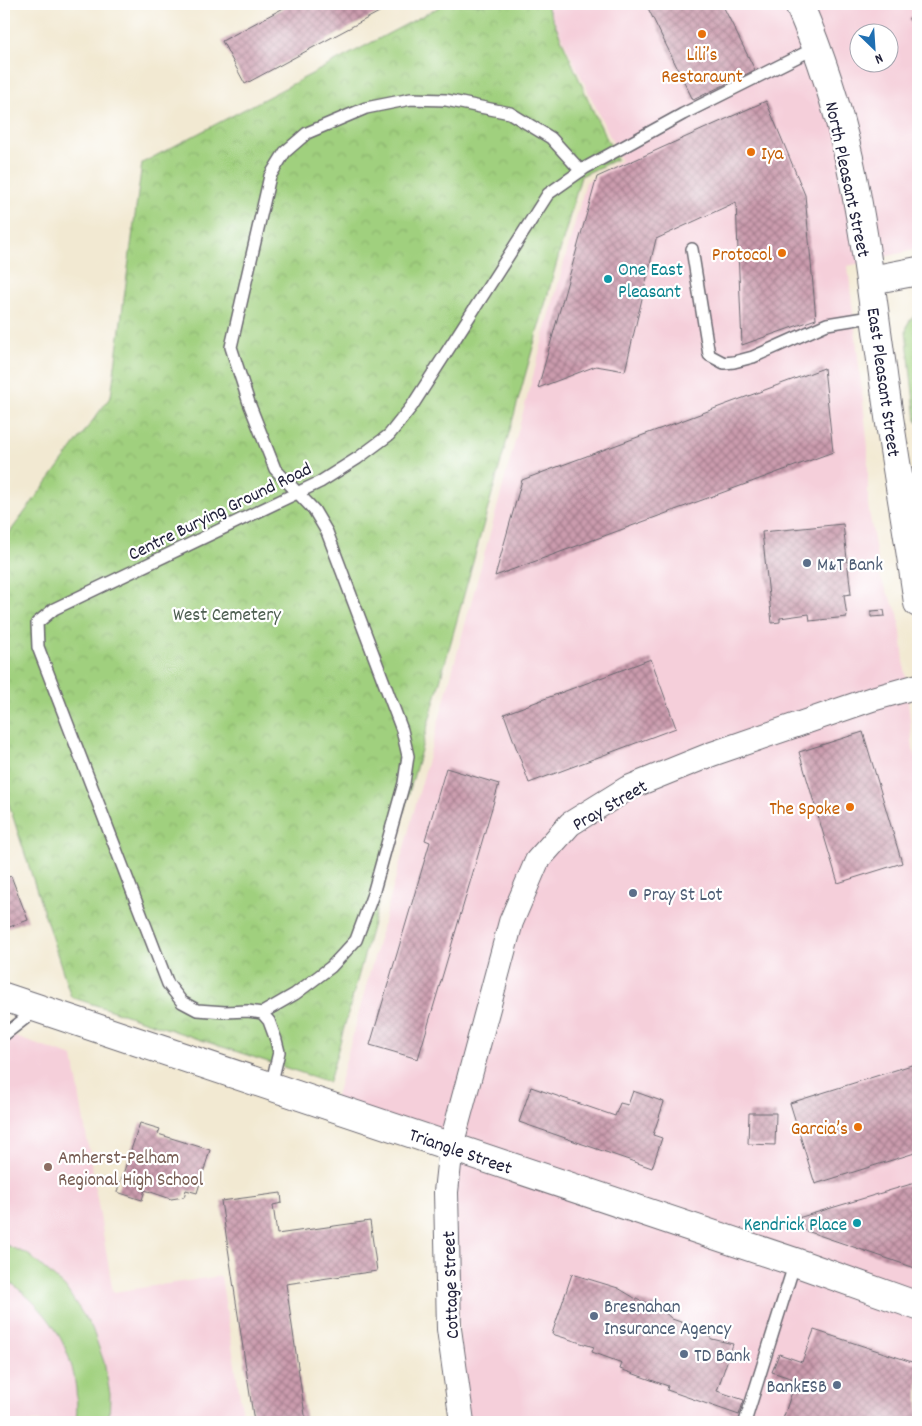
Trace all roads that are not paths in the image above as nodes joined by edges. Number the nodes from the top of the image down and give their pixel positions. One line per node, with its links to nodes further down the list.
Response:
1 (799, 4): 2 (main road, North Pleasant Street)
2 (817, 48): 3 (lane, Centre Burying Ground Road); 6 (main road, North Pleasant Street)
3 (581, 171): 8 (lane, Centre Burying Ground Road); 8 (lane)
4 (692, 249): 7 (lane)
5 (918, 271): 6 (main road, North Pleasant Street)
6 (871, 280): 7 (main road, East Pleasant Street)
7 (876, 316): 9 (main road, East Pleasant Street)
8 (297, 493): 13 (lane); 13 (lane, Centre Burying Ground Road)
9 (918, 603)
10 (918, 686): 16 (street, Pray Street)
11 (4, 997): 12 (main road, Triangle Street)
12 (38, 1008): 14 (lane); 15 (main road, Triangle Street)
13 (262, 1013): 15 (lane)
14 (4, 1035)
15 (271, 1086): 16 (main road, Triangle Street)
16 (451, 1146): 17 (main road, Triangle Street); 19 (street, Cottage Street)
17 (796, 1262): 18 (main road, Triangle Street); 20 (lane)
18 (918, 1306)
19 (462, 1422)
20 (745, 1422)

